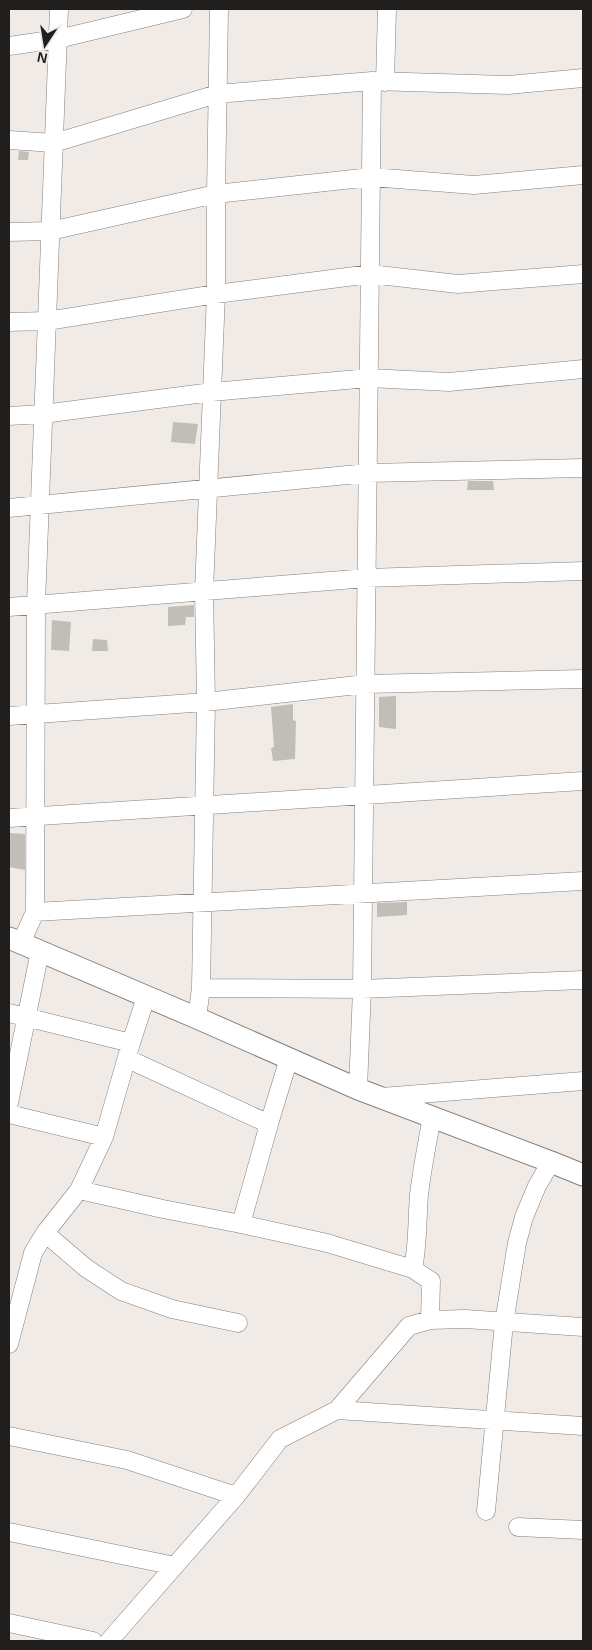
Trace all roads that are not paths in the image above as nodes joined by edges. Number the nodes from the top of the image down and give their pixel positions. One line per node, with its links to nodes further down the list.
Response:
1 (59, 9): 5 (street)
2 (183, 9): 5 (street)
3 (219, 9): 9 (street)
4 (387, 9): 8 (street)
5 (58, 39): 6 (street); 11 (street)
6 (9, 46)
7 (583, 78): 8 (street)
8 (379, 81): 9 (street); 13 (street)
9 (217, 94): 11 (street); 14 (street)
10 (9, 140): 11 (street)
11 (54, 143): 16 (street)
12 (583, 175): 13 (street)
13 (371, 177): 14 (street); 17 (street)
14 (216, 194): 16 (street); 19 (street)
15 (9, 232): 16 (street)
16 (50, 232): 20 (street)
17 (370, 274): 18 (street); 19 (street); 23 (street)
18 (583, 274)
19 (216, 294): 20 (street); 24 (street)
20 (47, 321): 21 (street); 25 (street)
21 (9, 322)
22 (583, 369): 23 (street)
23 (369, 378): 24 (street); 28 (street)
24 (212, 392): 25 (street); 29 (street)
25 (43, 414): 26 (street); 30 (street)
26 (9, 416)
27 (583, 468): 28 (street)
28 (368, 473): 29 (street); 33 (street)
29 (208, 488): 30 (street); 34 (street)
30 (40, 505): 31 (street); 35 (street)
31 (9, 508)
32 (583, 571): 33 (street)
33 (367, 578): 34 (street); 38 (street)
34 (204, 591): 35 (street); 39 (street)
35 (36, 604): 36 (street); 40 (street)
36 (9, 607)
37 (583, 679): 38 (street)
38 (366, 684): 39 (street); 43 (street)
39 (206, 702): 40 (street); 44 (street)
40 (35, 714): 41 (street); 45 (street)
41 (9, 716)
42 (583, 781): 43 (street)
43 (364, 795): 44 (street); 48 (street)
44 (204, 806): 45 (street); 49 (street)
45 (35, 816): 46 (street); 50 (street)
46 (9, 818)
47 (583, 881): 48 (street)
48 (363, 893): 49 (street); 54 (street)
49 (202, 902): 50 (street); 53 (street)
50 (35, 912): 51 (street)
51 (23, 944): 55 (main road); 57 (street)
52 (583, 980): 54 (street)
53 (201, 988): 54 (street); 58 (street)
54 (362, 989): 62 (street)
55 (146, 997): 58 (main road); 59 (street)
56 (9, 1013): 57 (street)
57 (27, 1017): 59 (street); 64 (street)
58 (198, 1018): 60 (main road)
59 (129, 1051): 67 (street); 68 (street)
60 (289, 1058): 62 (main road); 67 (street)
61 (583, 1081): 63 (street)
62 (358, 1089): 63 (main road)
63 (380, 1097): 66 (main road)
64 (9, 1103)
65 (9, 1114): 68 (street)
66 (432, 1117): 69 (main road); 74 (street)
67 (269, 1124): 72 (street)
68 (104, 1137): 71 (street)
69 (551, 1162): 70 (main road); 77 (street)
70 (583, 1175)
71 (79, 1190): 72 (street); 73 (street)
72 (241, 1224): 74 (street)
73 (45, 1232): 76 (street); 79 (street)
74 (413, 1269): 75 (street)
75 (430, 1320): 77 (street); 80 (street)
76 (238, 1323)
77 (504, 1323): 78 (street); 81 (street)
78 (583, 1326)
79 (9, 1344)
80 (337, 1410): 81 (street); 84 (street)
81 (494, 1421): 82 (street); 85 (street)
82 (583, 1426)
83 (9, 1436): 84 (street)
84 (236, 1496): 89 (street)
85 (486, 1510)
86 (518, 1527): 87 (street)
87 (583, 1530)
88 (9, 1532): 89 (street)
89 (175, 1566): 92 (street)
90 (9, 1624): 91 (street)
91 (93, 1641)
92 (109, 1641)

